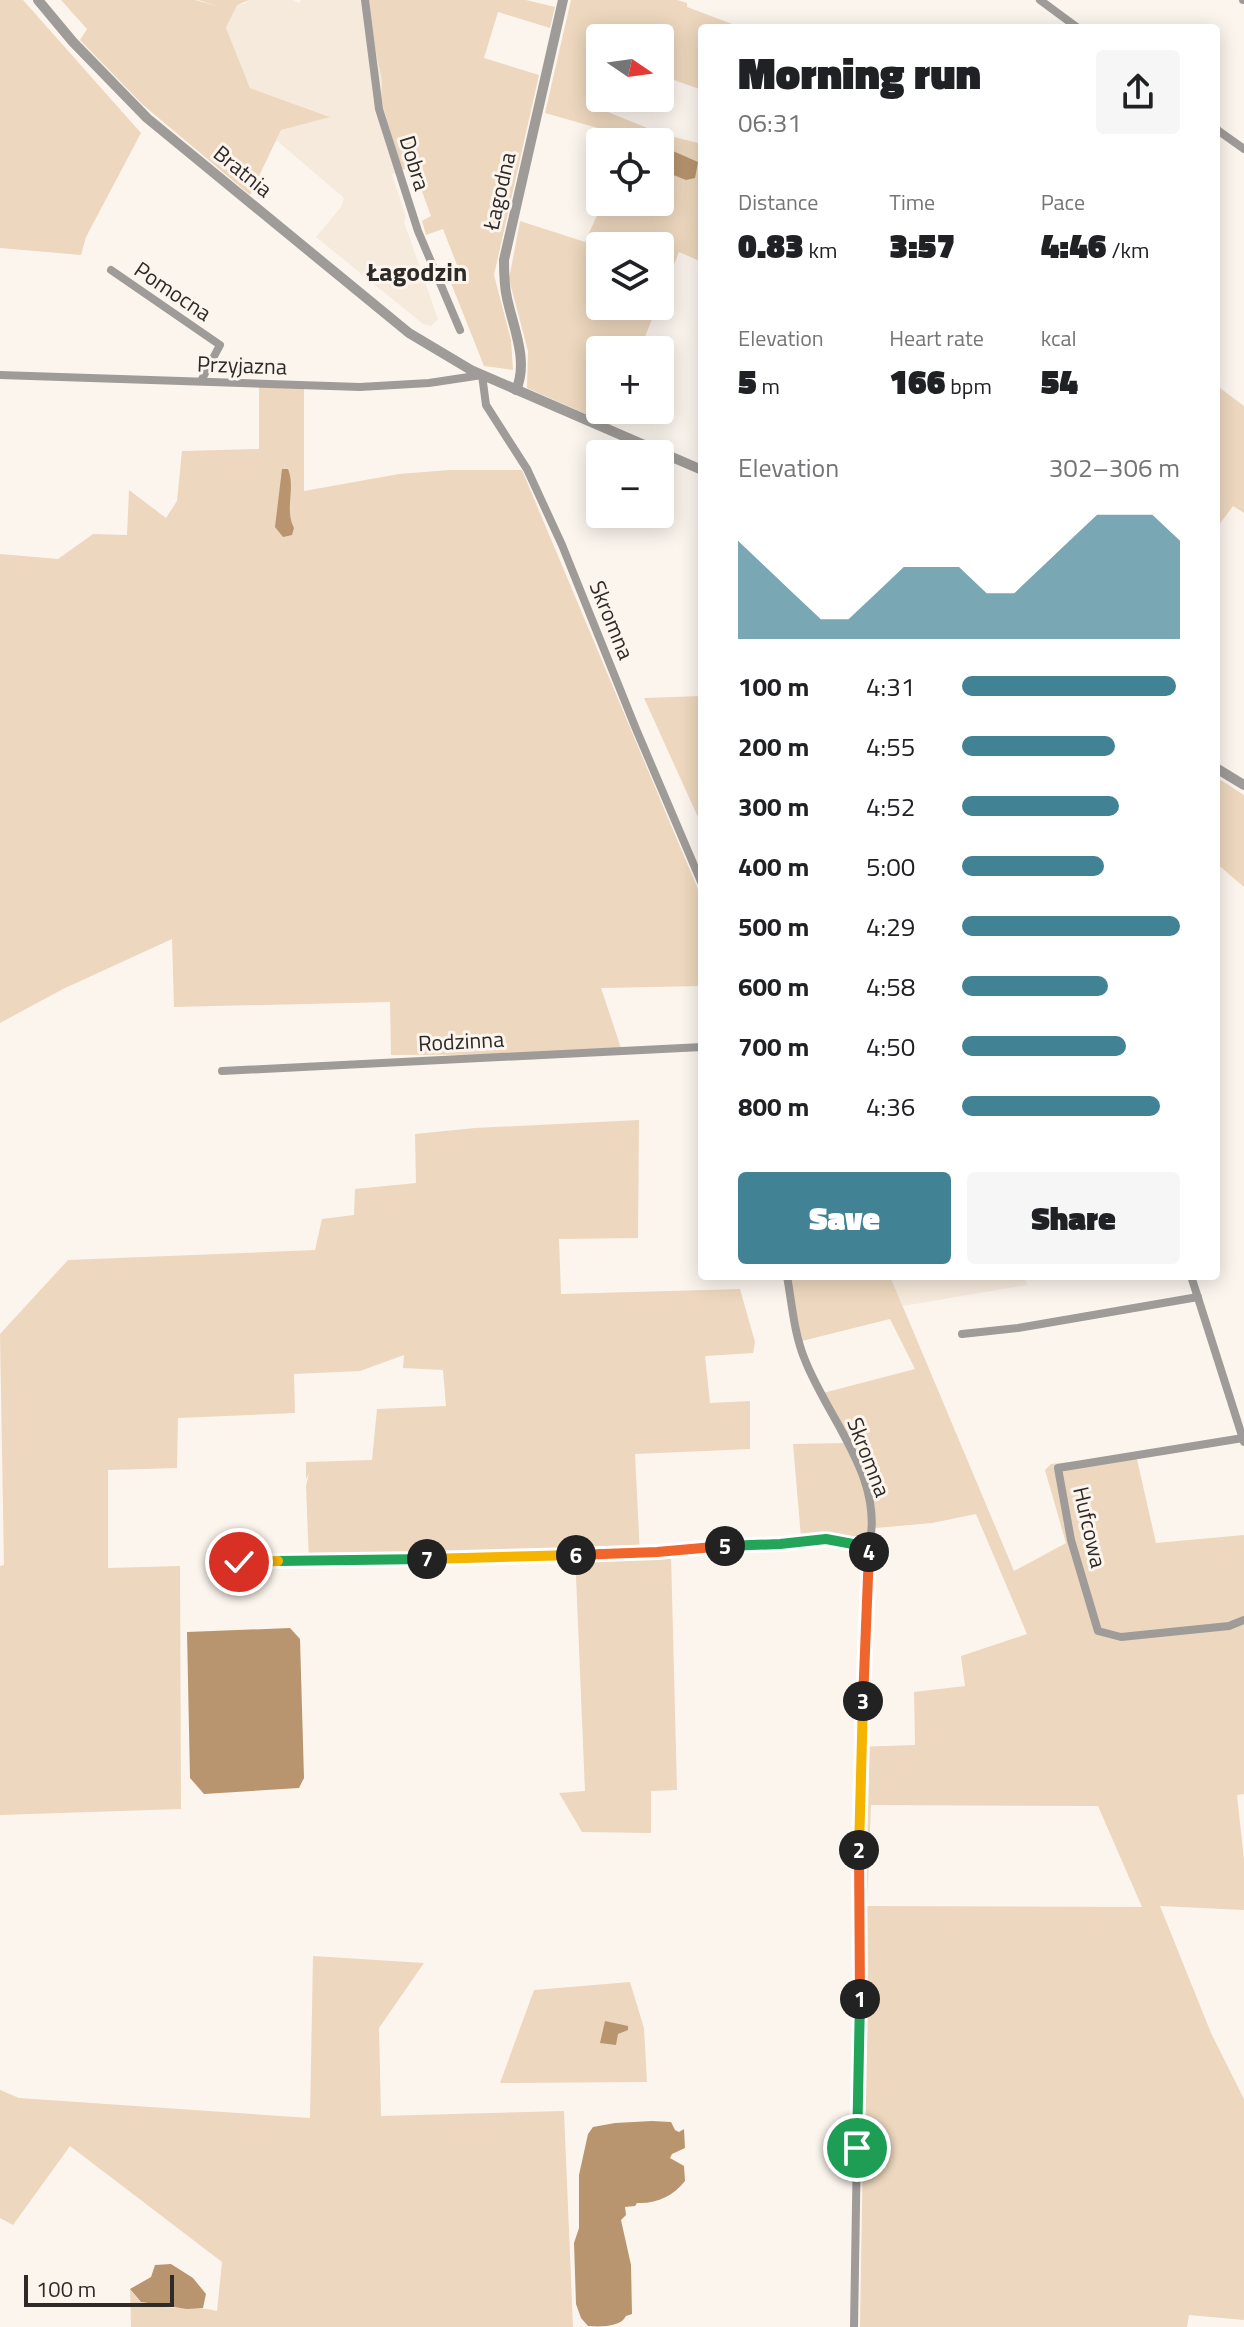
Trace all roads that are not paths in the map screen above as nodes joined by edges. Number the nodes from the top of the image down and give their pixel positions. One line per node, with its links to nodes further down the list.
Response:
1 (38, 0): 11 (street, Bratnia)
2 (365, 0): 9 (street, Dobra)
3 (563, 0): 13 (street, Łagodna)
4 (1040, 0): 5 (street)
5 (1073, 24)
6 (1220, 132): 7 (street)
7 (1244, 149)
8 (111, 270): 12 (street, Pomocna)
9 (460, 330)
10 (0, 375): 12 (street, Przyjazna)
11 (482, 375): 12 (street, Przyjazna); 13 (street, Bratnia); 17 (street, Skromna)
12 (201, 381)
13 (516, 390): 14 (street, Bratnia)
14 (698, 468)
15 (1220, 770): 16 (street)
16 (1244, 785)
17 (698, 875)
18 (698, 1047): 19 (street, Rodzinna)
19 (222, 1071)
20 (788, 1280): 27 (street, Skromna)
21 (1192, 1280): 22 (street)
22 (1198, 1297): 23 (street); 24 (street)
23 (962, 1334)
24 (1233, 1409): 25 (street); 26 (street)
25 (1244, 1410)
26 (1243, 1440): 29 (street, Hufcowa)
27 (869, 1547): 28 (street); 30 (street, Skromna)
28 (239, 1562)
29 (1244, 1620)
30 (854, 2327)

